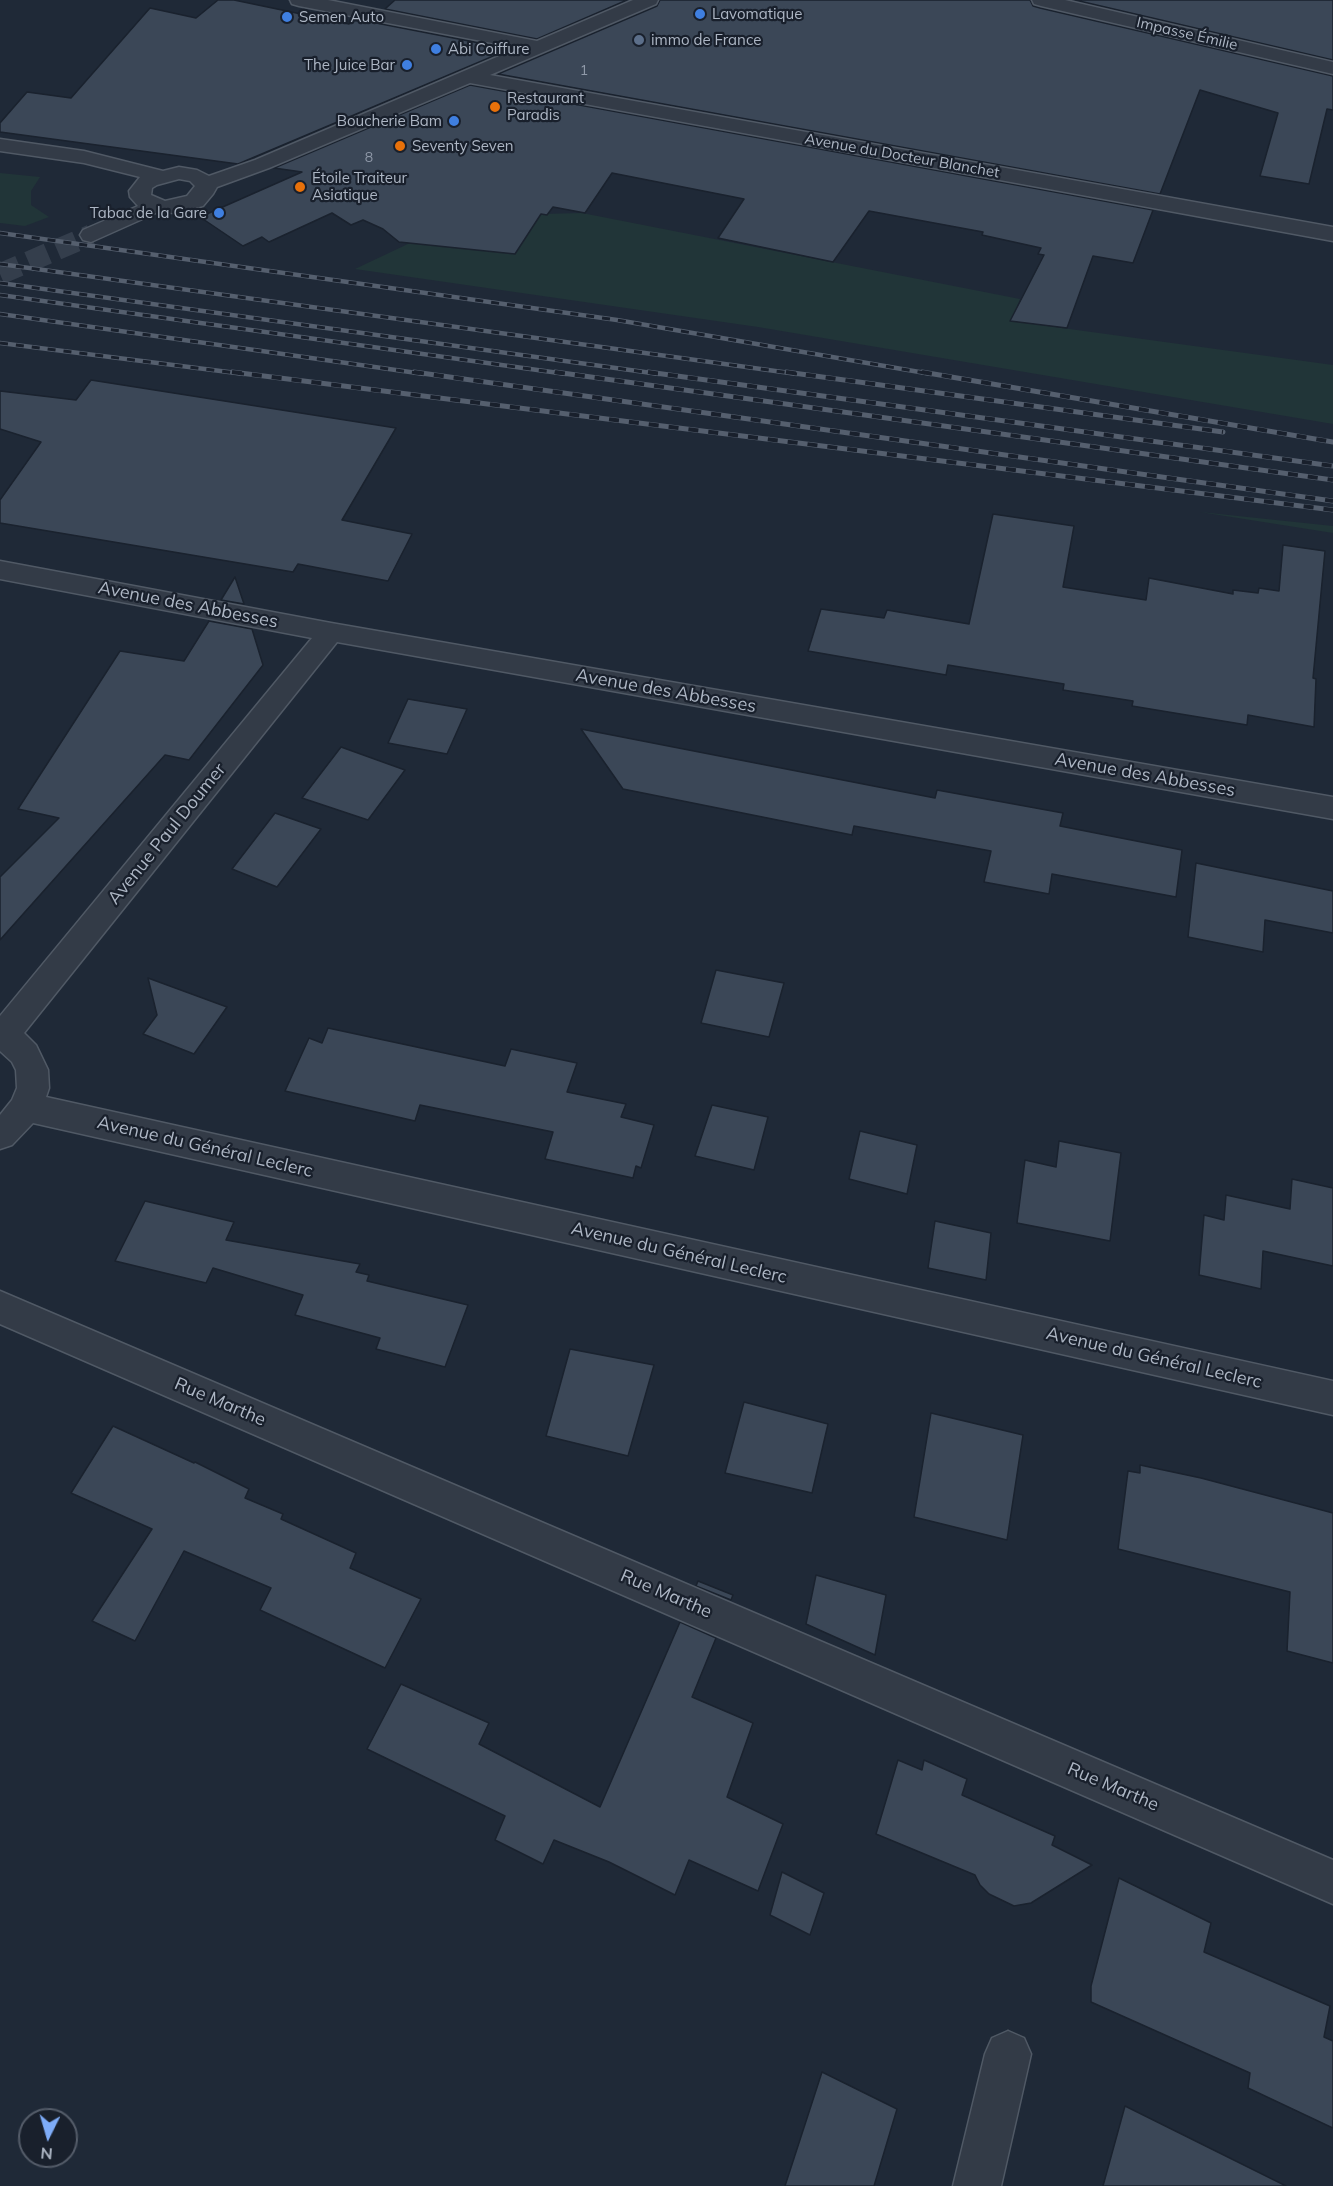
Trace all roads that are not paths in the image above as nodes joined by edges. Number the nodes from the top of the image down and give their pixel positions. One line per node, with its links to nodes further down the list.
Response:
1 (300, 0): 4 (street)
2 (649, 0): 4 (street)
3 (1041, 0): 5 (street, Impasse Émilie)
4 (540, 47): 6 (street)
5 (1333, 68)
6 (471, 77): 9 (street); 11 (street, Avenue du Docteur Blanchet)
7 (0, 145): 8 (street)
8 (159, 176): 9 (street); 10 (street)
9 (206, 184): 10 (street)
10 (154, 206): 12 (street)
11 (1333, 234)
12 (91, 235)
13 (0, 570): 14 (street, Avenue des Abbesses)
14 (331, 632): 15 (street, Avenue des Abbesses); 16 (street, Avenue Paul Doumer)
15 (1333, 808)
16 (1, 1037): 17 (street)
17 (26, 1107): 18 (street); 20 (street, Avenue du Général Leclerc)
18 (0, 1135)
19 (0, 1307): 21 (street, Rue Marthe)
20 (1333, 1398)
21 (1333, 1882)
22 (1008, 2054): 23 (street)
23 (977, 2186)

